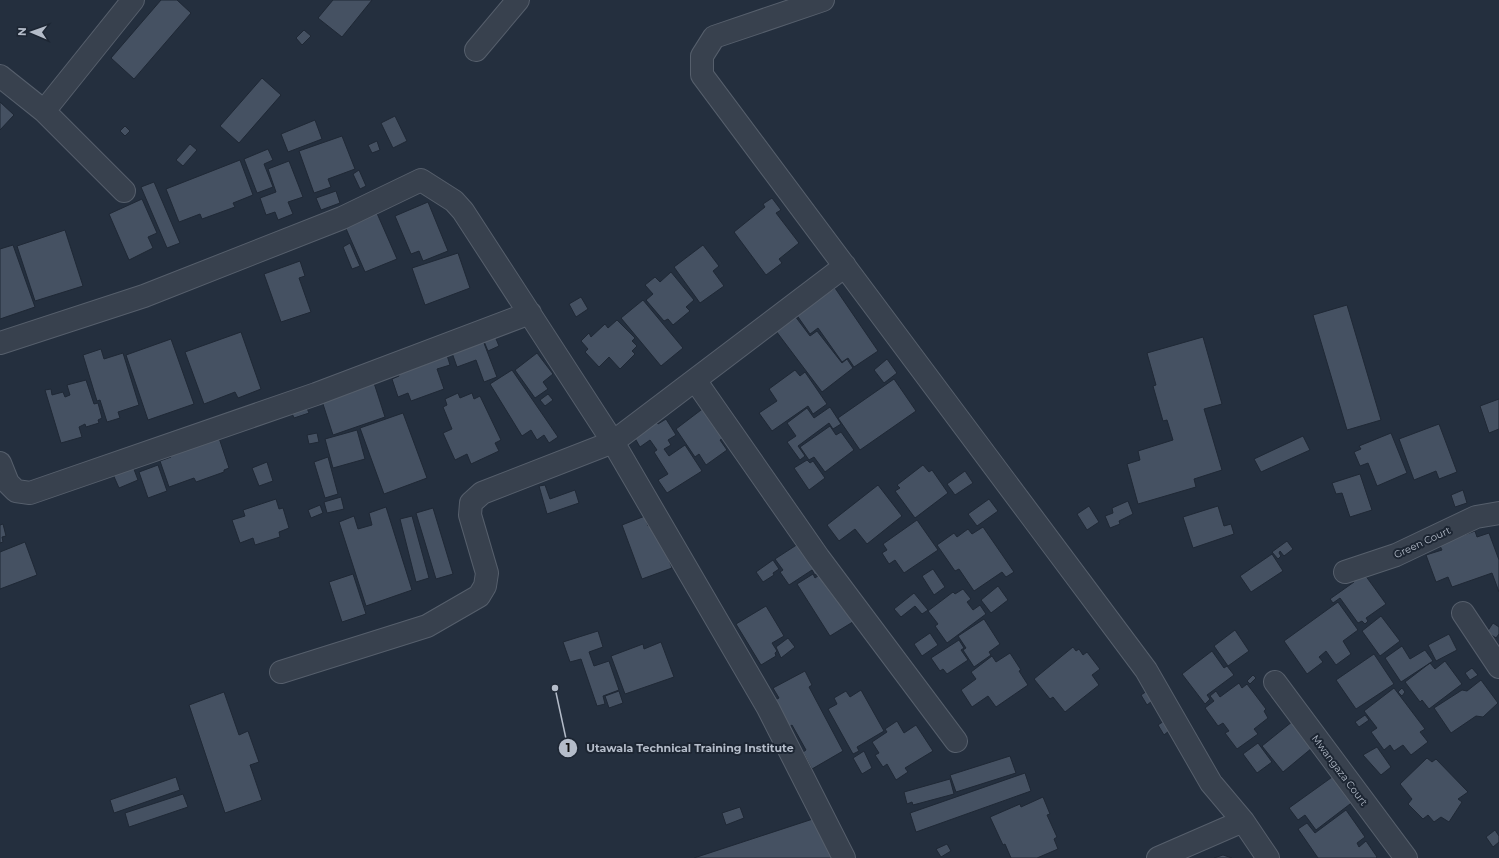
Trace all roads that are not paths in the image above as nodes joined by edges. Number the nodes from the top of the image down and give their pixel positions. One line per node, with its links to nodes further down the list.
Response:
1 (133, 0): 6 (street)
2 (518, 0): 4 (street)
3 (823, 0): 8 (street)
4 (476, 50)
5 (0, 76): 6 (street)
6 (44, 110): 7 (street)
7 (124, 191)
8 (845, 266): 11 (street); 22 (street)
9 (530, 313): 10 (street); 12 (street); 14 (street)
10 (0, 343)
11 (695, 380): 12 (street); 21 (street)
12 (613, 442): 19 (street); 23 (street)
13 (0, 463): 14 (street)
14 (8, 493)
15 (1499, 513): 16 (street, Green Court)
16 (1345, 572)
17 (1463, 613): 18 (street)
18 (1499, 667)
19 (281, 672)
20 (1275, 682): 26 (street, Mwangaza Court)
21 (956, 741)
22 (1243, 821): 24 (street); 25 (street)
23 (844, 858)
24 (1158, 858)
25 (1268, 858)
26 (1406, 858)

